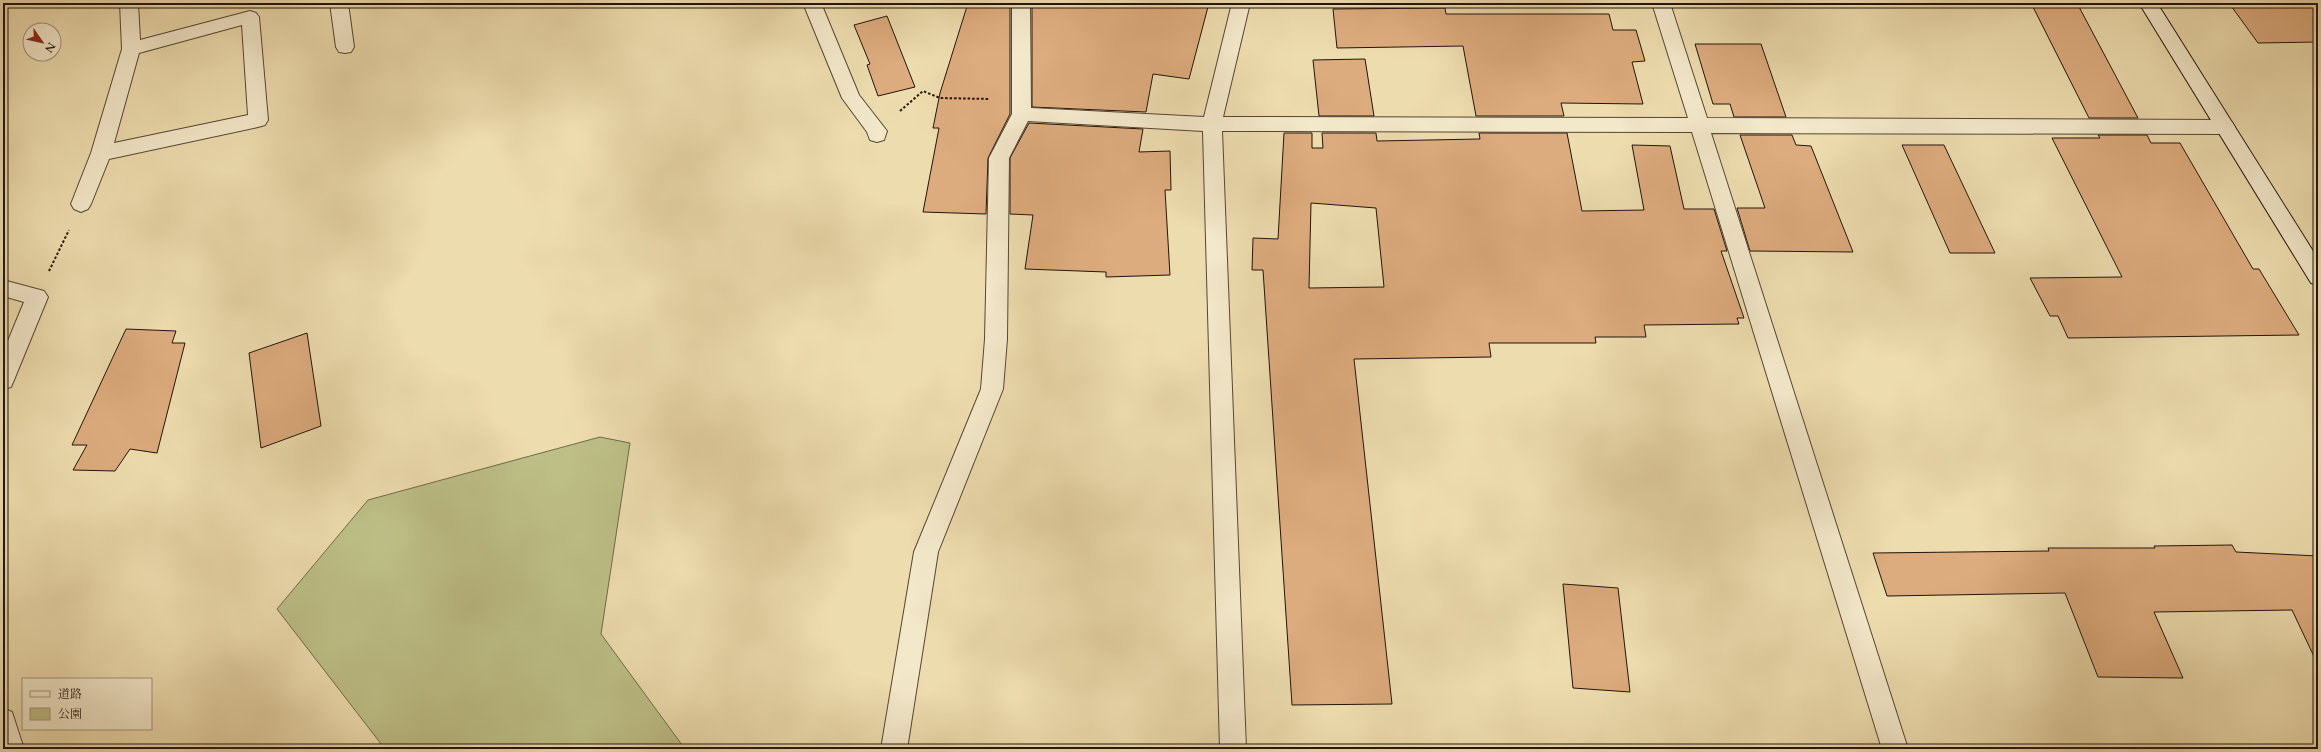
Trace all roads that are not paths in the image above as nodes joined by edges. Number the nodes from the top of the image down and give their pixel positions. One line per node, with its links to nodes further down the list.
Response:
1 (129, 3): 9 (street)
2 (339, 3): 8 (street)
3 (812, 3): 14 (street)
4 (1021, 3): 10 (street)
5 (1241, 3): 11 (street)
6 (1661, 3): 12 (street)
7 (2148, 3): 13 (street)
8 (345, 47)
9 (130, 50): 15 (street); 15 (street)
10 (1022, 107): 11 (street); 22 (street)
11 (1212, 124): 12 (street); 23 (street)
12 (1700, 126): 13 (street); 24 (street)
13 (2225, 127): 17 (street)
14 (877, 133)
15 (101, 153): 16 (street)
16 (81, 204)
17 (2318, 277)
18 (3, 288): 19 (street)
19 (3, 380)
20 (3, 721): 21 (street)
21 (11, 749)
22 (894, 749)
23 (1233, 749)
24 (1895, 749)

